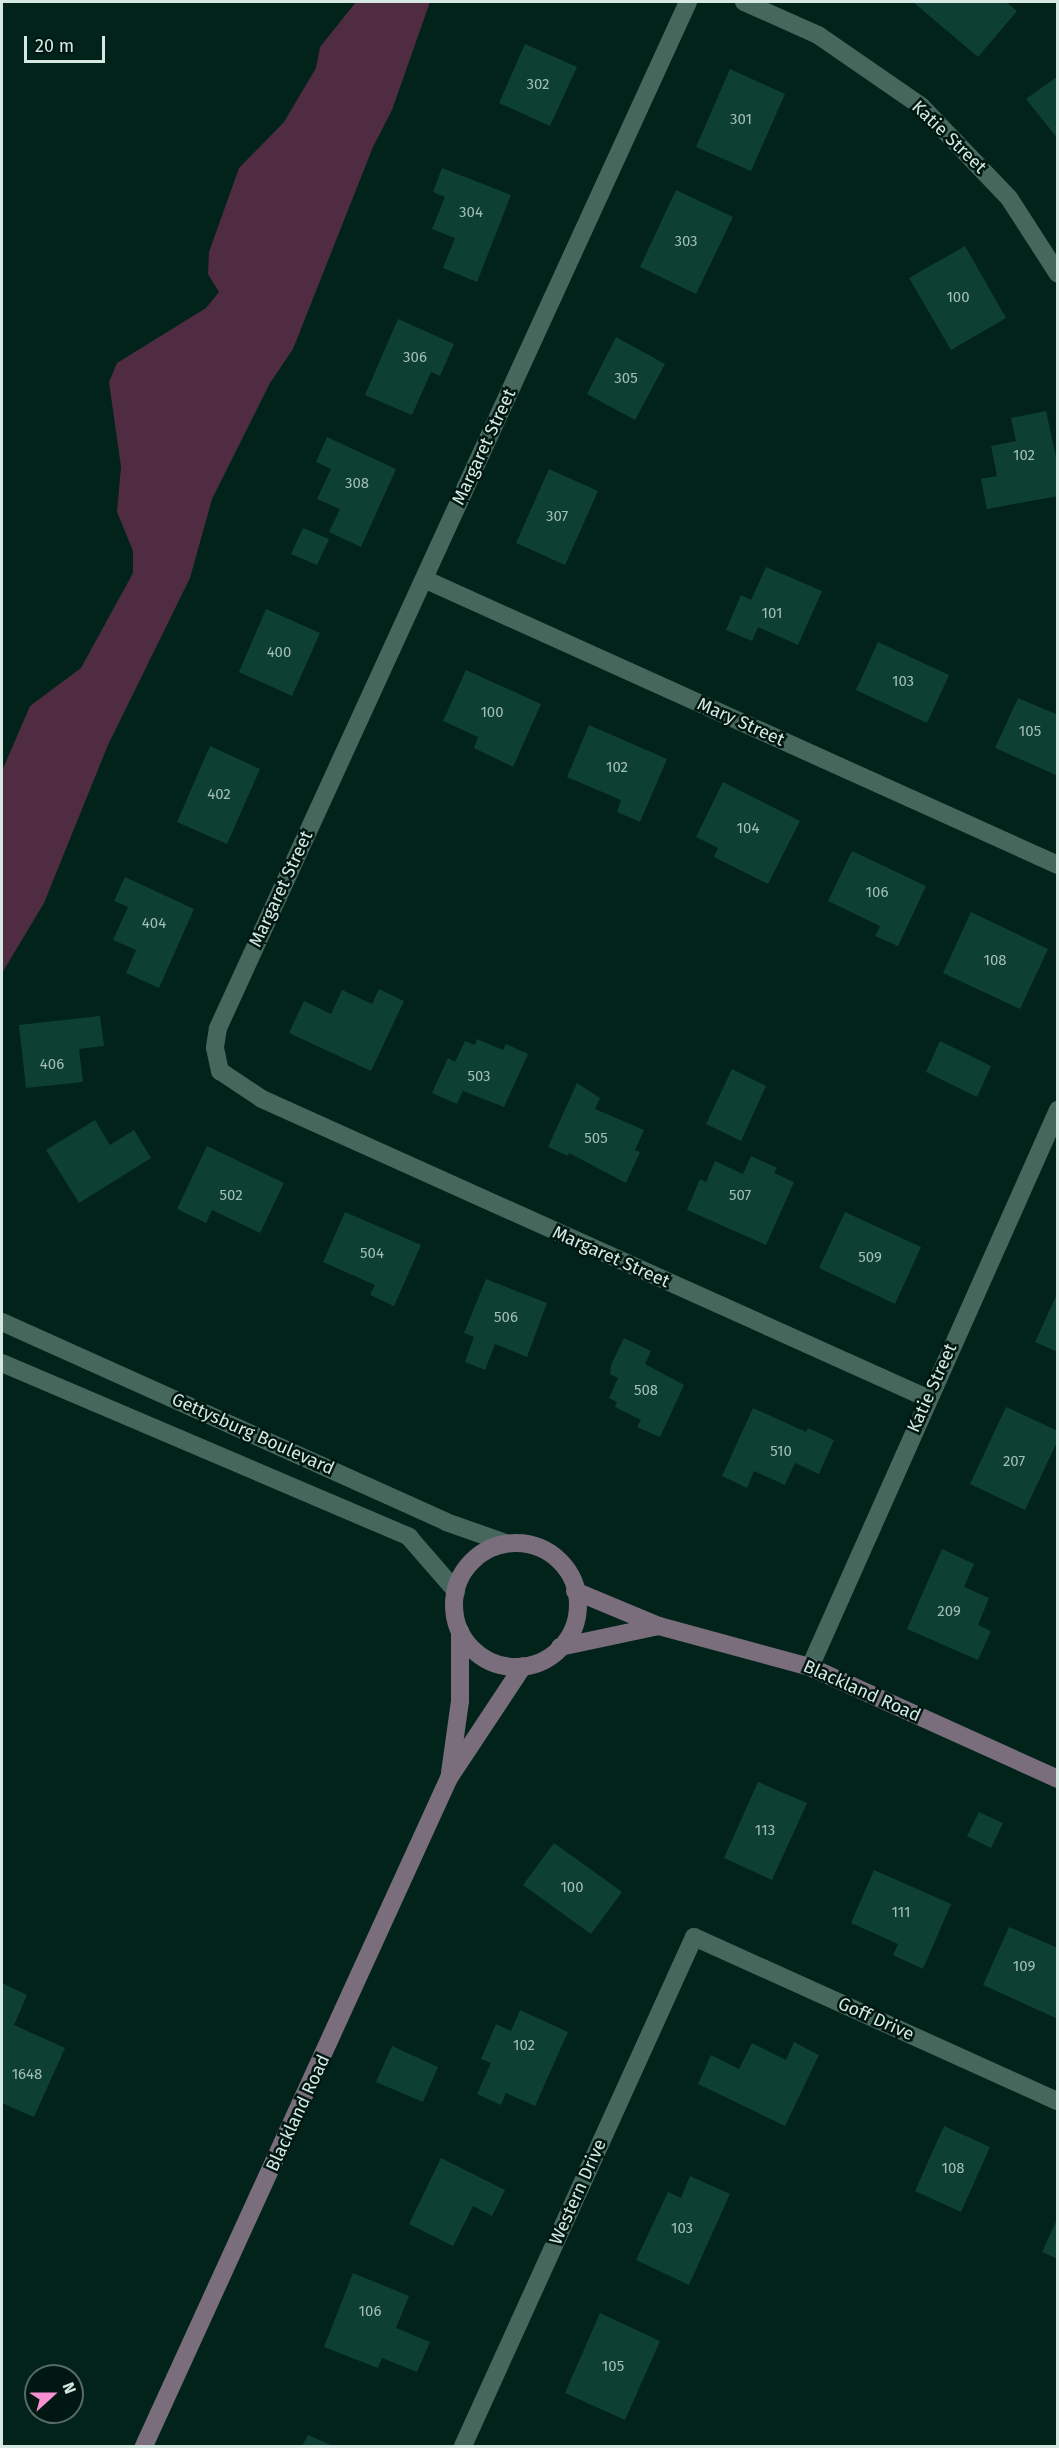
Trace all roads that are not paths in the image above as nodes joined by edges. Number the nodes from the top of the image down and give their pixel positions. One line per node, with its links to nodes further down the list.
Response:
1 (688, 2): 4 (street, Margaret Street)
2 (744, 2): 3 (street, Katie Street)
3 (1058, 274)
4 (424, 579): 5 (street, Mary Street); 9 (street, Margaret Street)
5 (1058, 865)
6 (1058, 1110): 9 (street, Katie Street)
7 (2, 1322): 10 (street, Gettysburg Boulevard)
8 (2, 1364): 11 (street, Gettysburg Boulevard)
9 (927, 1398): 17 (street, Katie Street)
10 (506, 1543): 11 (street); 12 (street)
11 (456, 1591): 14 (street)
12 (575, 1591): 13 (street, Blackland Road); 15 (street)
13 (658, 1626): 15 (street, Blackland Road); 17 (street, Blackland Road)
14 (460, 1630): 16 (street); 18 (street, Blackland Road)
15 (560, 1647): 16 (street)
16 (523, 1666): 18 (street, Blackland Road)
17 (810, 1667): 19 (street, Blackland Road)
18 (449, 1778): 22 (street, Blackland Road)
19 (1058, 1779)
20 (694, 1937): 21 (street, Goff Drive); 23 (street, Western Drive)
21 (1058, 2101)
22 (144, 2446)
23 (463, 2446)

